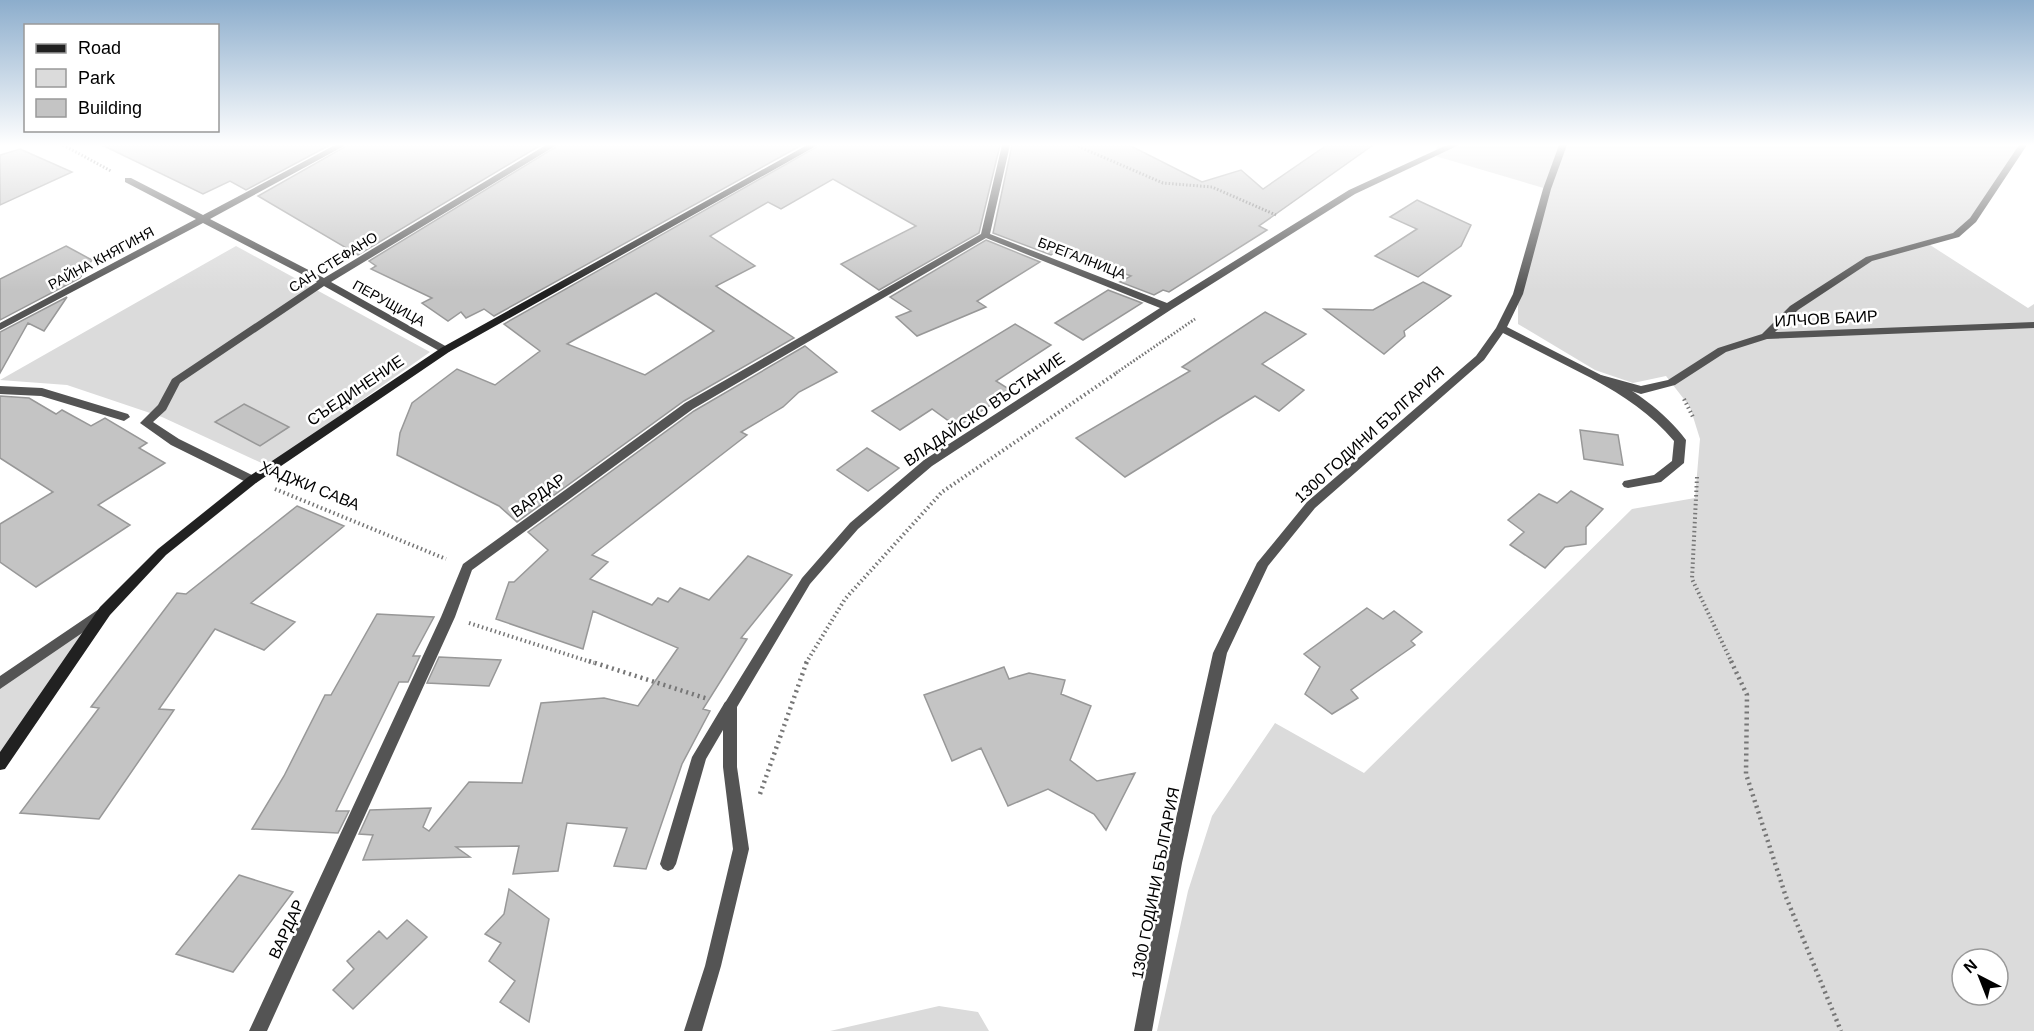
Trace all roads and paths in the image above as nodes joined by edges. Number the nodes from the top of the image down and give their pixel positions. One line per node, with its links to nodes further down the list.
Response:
1 (153, 193): 10 (street, ПЕРУЩИЦА)
2 (253, 193): 10 (street, РАЙНА КНЯГИНЯ)
3 (473, 193): 13 (street, САН СТЕФАНО)
4 (727, 193): 20 (street, СЪЕДИНЕНИЕ)
5 (995, 193): 12 (street)
6 (1226, 193): 11 (path)
7 (1350, 193): 11 (street, ВЛАДАЙСКО ВЪСТАНИЕ)
8 (1546, 193): 18 (street, 1300 ГОДИНИ БЪЛГАРИЯ)
9 (1991, 193): 19 (street)
10 (203, 220): 13 (street, ПЕРУЩИЦА); 17 (street, РАЙНА КНЯГИНЯ)
11 (1298, 225): 14 (street, ВЛАДАЙСКО ВЪСТАНИЕ)
12 (985, 235): 14 (street, БРЕГАЛНИЦА); 30 (street, ВАРДАР)
13 (324, 282): 20 (street, ПЕРУЩИЦА); 25 (street, САН СТЕФАНО)
14 (1168, 307): 34 (street, ВЛАДАЙСКО ВЪСТАНИЕ)
15 (1197, 317): 36 (path)
16 (2034, 325): 19 (street, ИЛЧОВ БАИР)
17 (0, 327)
18 (1501, 328): 21 (street, ИЛЧОВ БАИР); 40 (street, 1300 ГОДИНИ БЪЛГАРИЯ)
19 (1766, 336): 22 (street, ИЛЧОВ БАИР)
20 (445, 350): 28 (street, СЪЕДИНЕНИЕ)
21 (1597, 377): 22 (street, ИЛЧОВ БАИР); 29 (street)
22 (1671, 383): 26 (path)
23 (0, 390): 24 (street)
24 (124, 417)
25 (146, 423): 28 (street, ХАДЖИ САВА)
26 (1697, 429)
27 (1697, 474): 41 (path)
28 (252, 480): 30 (path, ХАДЖИ САВА); 31 (street, СЪЕДИНЕНИЕ)
29 (1628, 484)
30 (467, 567): 32 (street, ВАРДАР)
31 (105, 610): 33 (street); 35 (street, СЪЕДИНЕНИЕ)
32 (448, 617): 34 (path); 38 (street, ВАРДАР)
33 (0, 683)
34 (730, 706): 37 (street, ВЛАДАЙСКО ВЪСТАНИЕ); 39 (street)
35 (0, 764)
36 (756, 805)
37 (668, 864)
38 (258, 1031)
39 (693, 1031)
40 (1143, 1031)
41 (1841, 1031)

